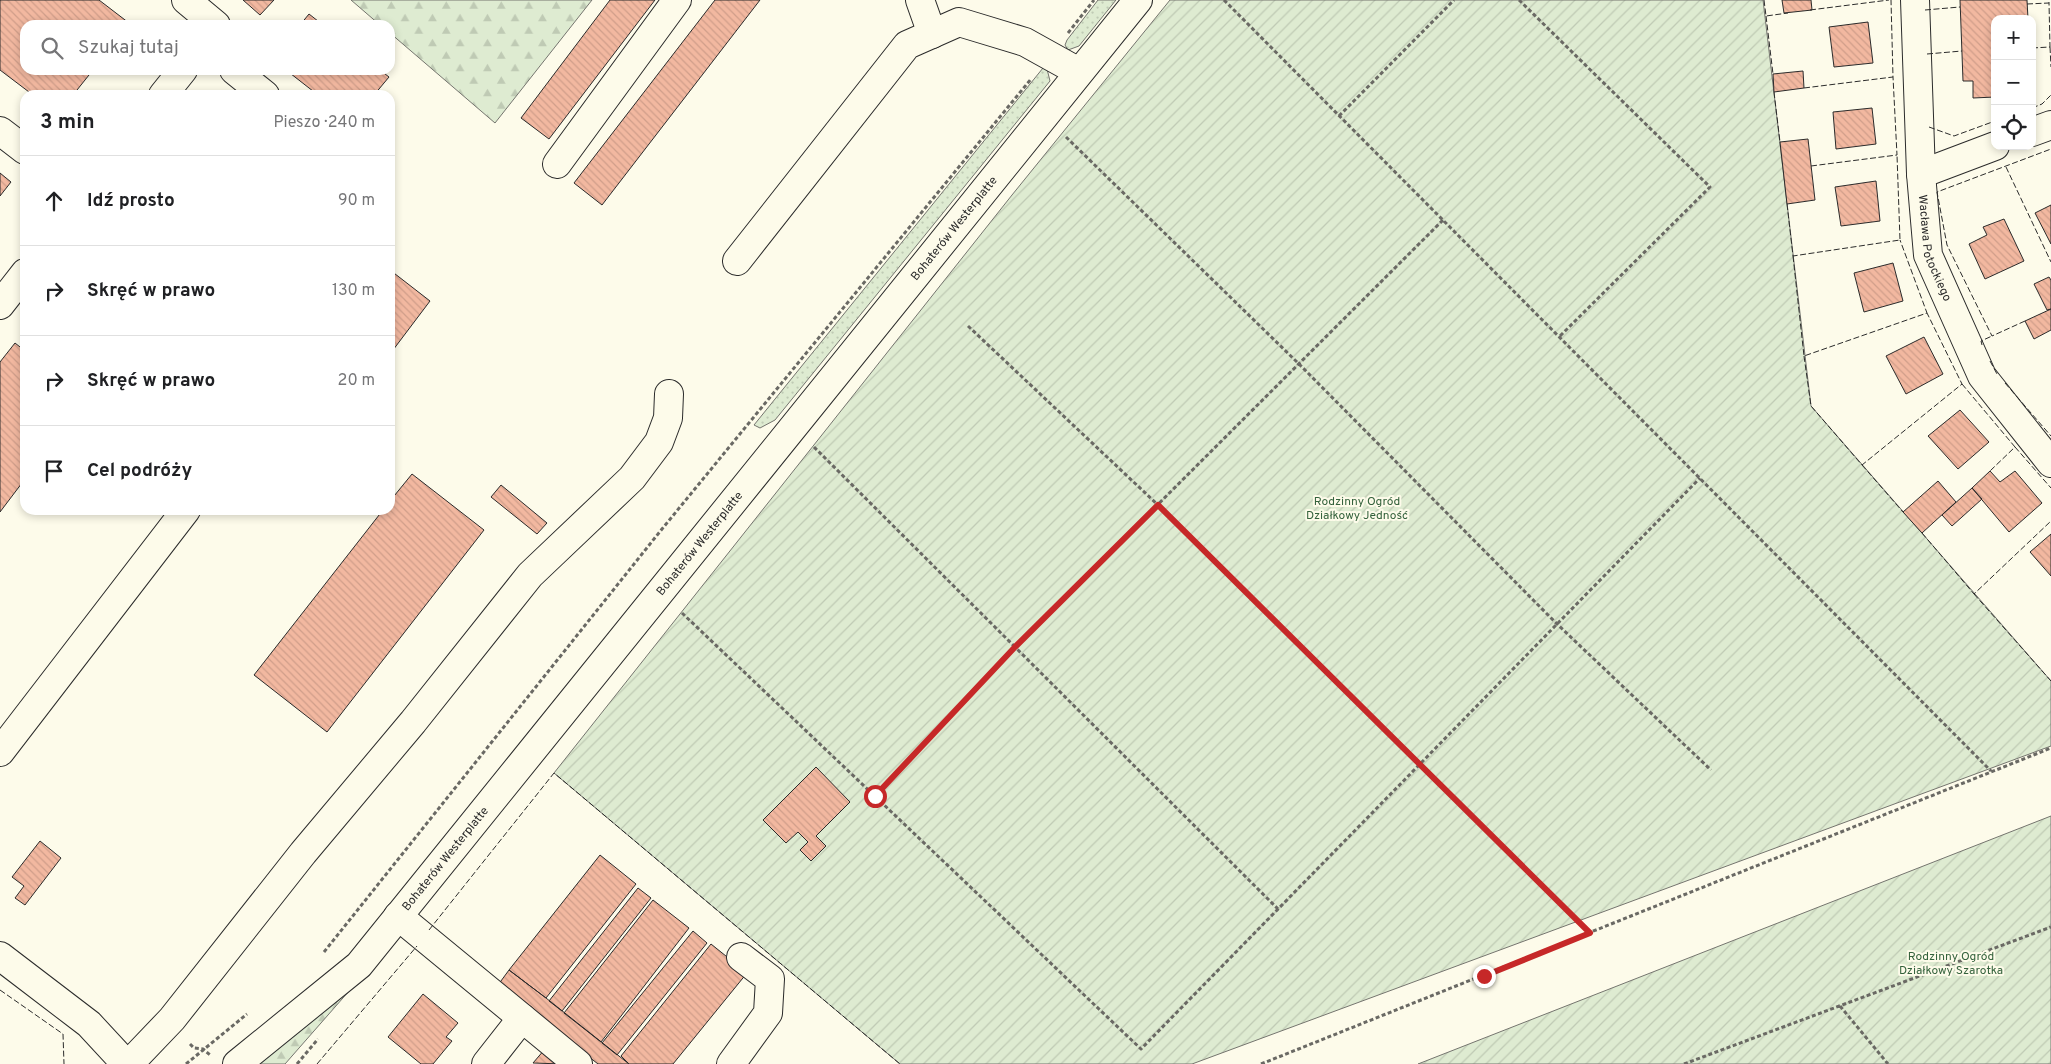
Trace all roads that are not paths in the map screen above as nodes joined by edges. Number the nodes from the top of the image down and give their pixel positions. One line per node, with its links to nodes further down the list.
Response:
1 (186, 0): 6 (street)
2 (677, 0): 18 (street)
3 (920, 0): 7 (street)
4 (1138, 0): 8 (street, Bohaterów Westerplatte)
5 (1915, 0): 19 (street, Wacława Potockiego)
6 (210, 20)
7 (932, 34): 8 (street); 20 (street)
8 (1079, 72): 27 (street, Bohaterów Westerplatte)
9 (179, 75): 11 (street)
10 (240, 75): 12 (street)
11 (167, 90)
12 (259, 90)
13 (2051, 125): 15 (street)
14 (0, 130): 16 (street)
15 (2036, 131)
16 (20, 146)
17 (1991, 148): 19 (street)
18 (556, 164)
19 (1921, 174): 24 (street, Wacława Potockiego)
20 (737, 261)
21 (20, 279): 22 (street)
22 (0, 305)
23 (669, 394): 31 (street)
24 (2051, 462)
25 (182, 515): 26 (street)
26 (0, 752)
27 (398, 916): 30 (street); 32 (street, Bohaterów Westerplatte)
28 (0, 956): 31 (street)
29 (741, 957): 35 (street)
30 (522, 1018): 33 (street); 34 (street)
31 (127, 1064)
32 (237, 1064)
33 (486, 1064)
34 (578, 1064)
35 (731, 1064)

